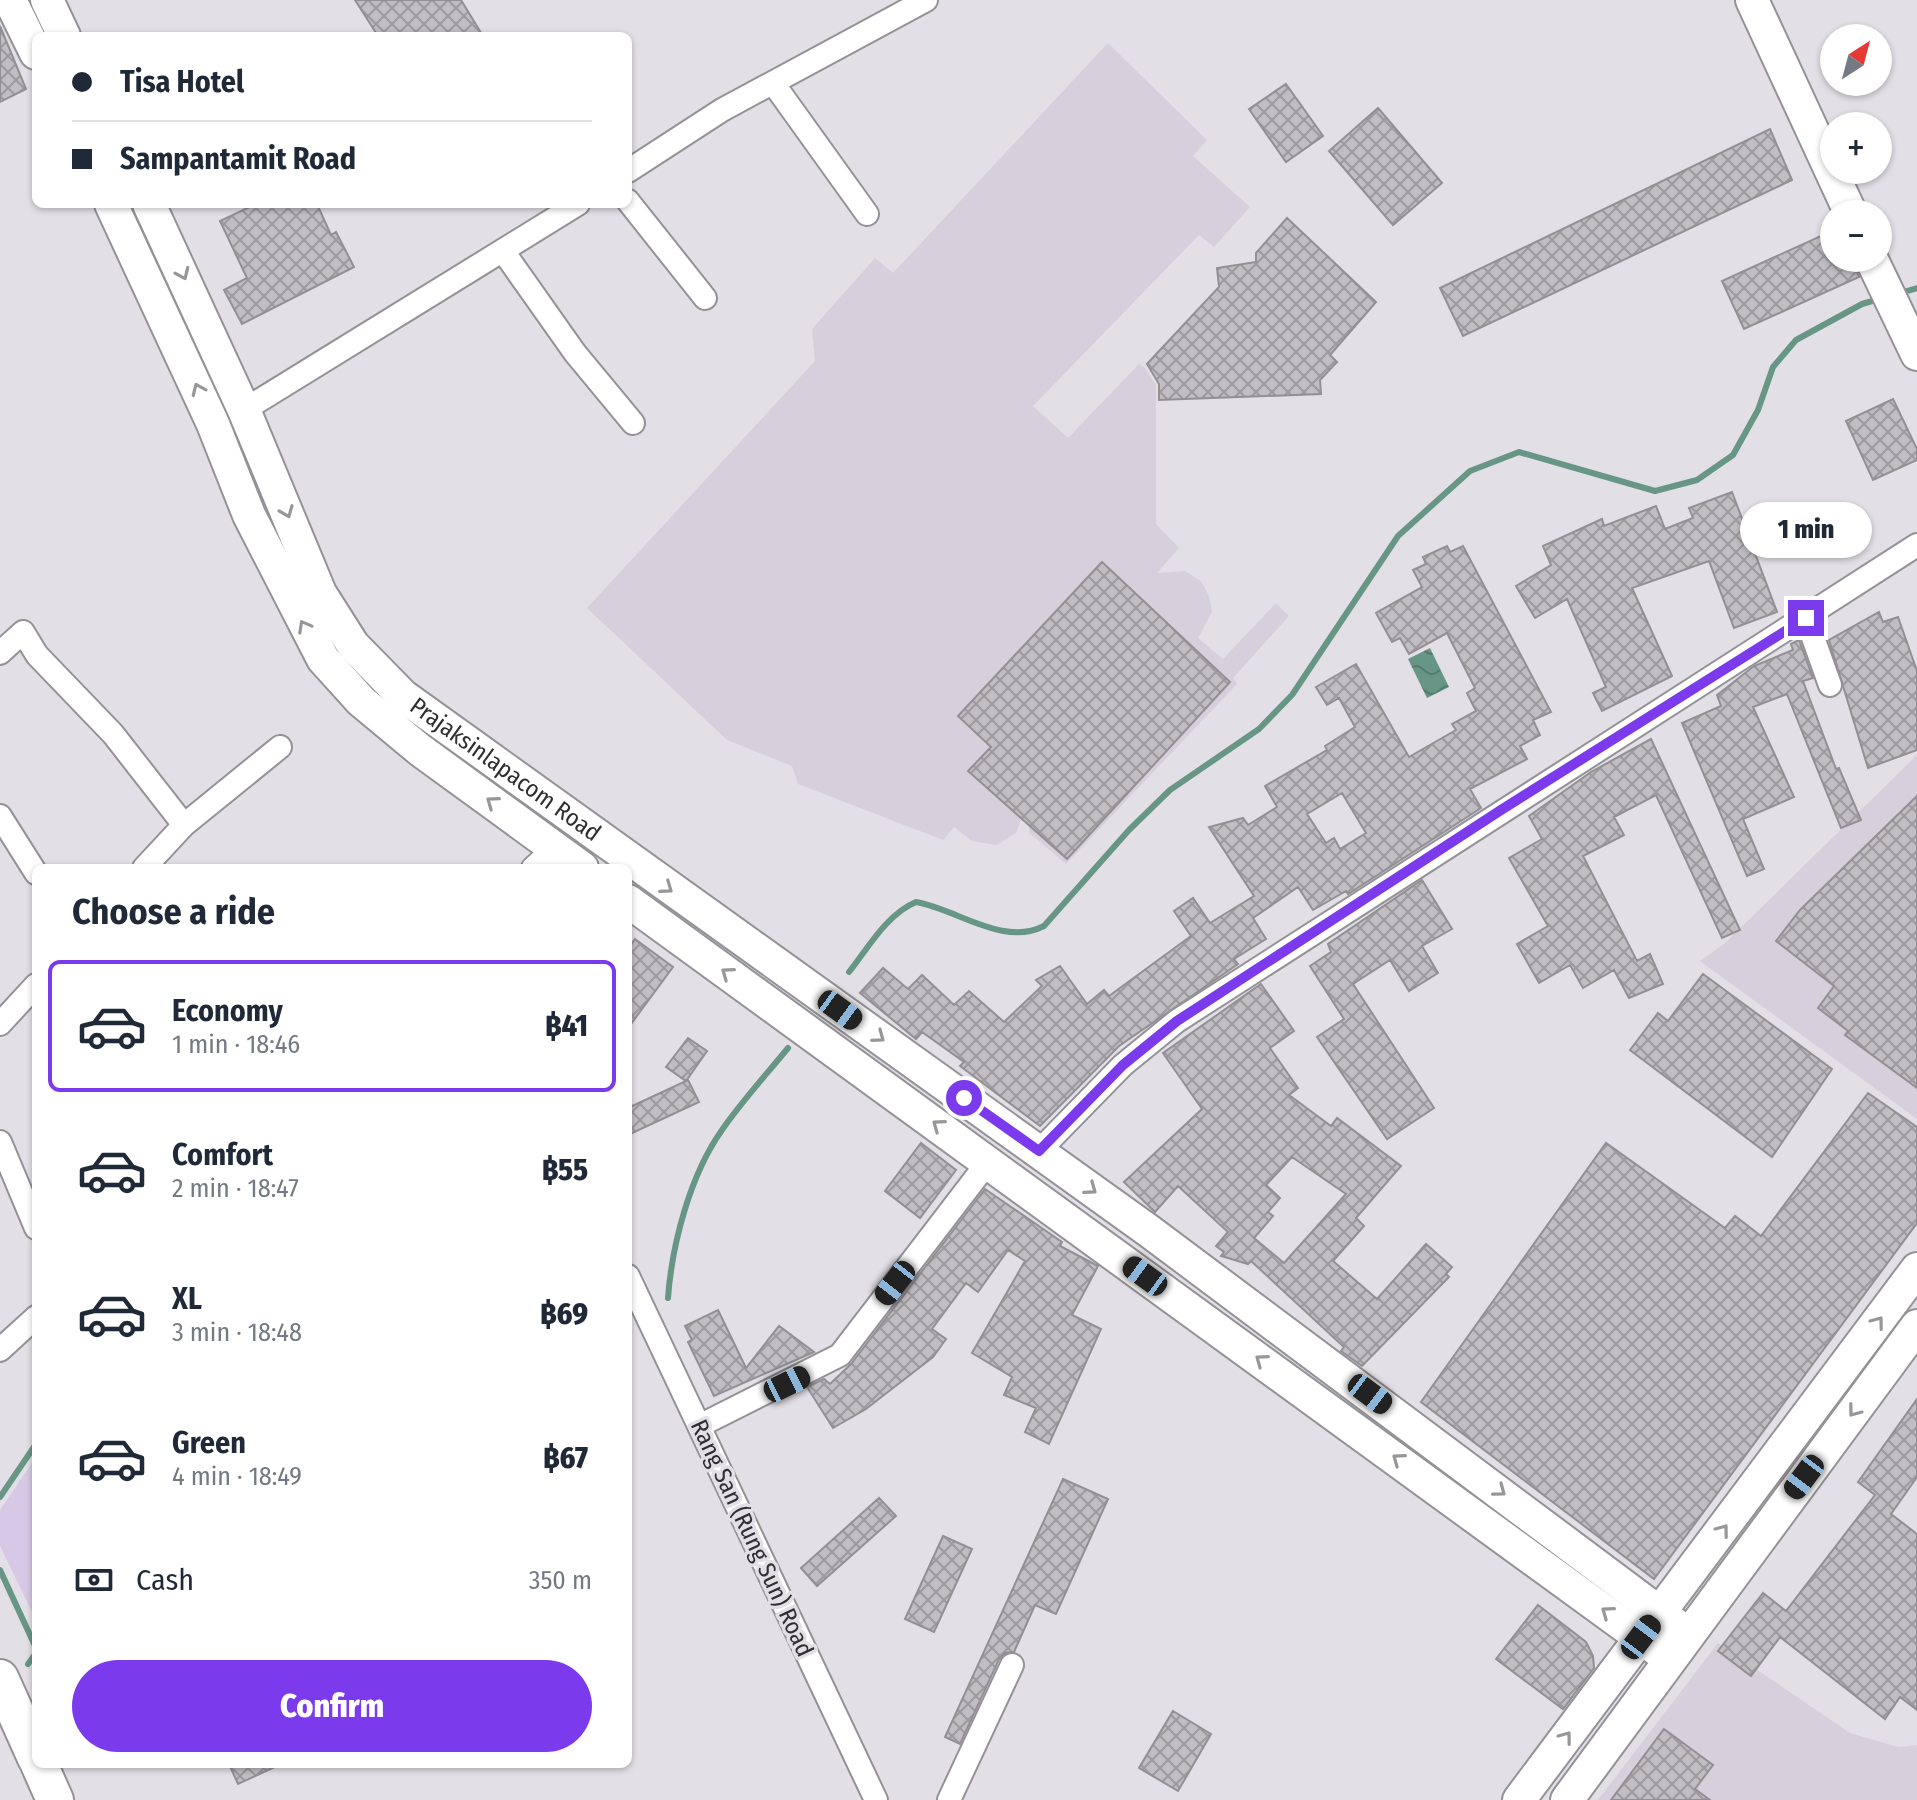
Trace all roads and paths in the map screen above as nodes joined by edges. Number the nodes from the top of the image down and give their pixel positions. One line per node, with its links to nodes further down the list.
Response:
1 (10, 0): 6 (street)
2 (47, 0): 5 (street)
3 (926, 0): 7 (street)
4 (1752, 0): 9 (street)
5 (62, 32)
6 (32, 45)
7 (773, 83): 8 (street); 14 (street)
8 (632, 168)
9 (1845, 200)
10 (632, 206): 17 (street)
11 (113, 208): 21 (street, Prajaksinlapacom Road, one-way to 11)
12 (151, 208): 19 (street, Prajaksinlapacom Road, one-way to 19)
13 (572, 208): 15 (street)
14 (867, 214)
15 (503, 251): 19 (street); 20 (street)
16 (1878, 272): 18 (street)
17 (705, 298)
18 (1916, 348)
19 (244, 410): 21 (street); 29 (street, Prajaksinlapacom Road, one-way to 29)
20 (633, 423)
21 (213, 424): 30 (street, Prajaksinlapacom Road, one-way to 21)
22 (1917, 545): 23 (street)
23 (1806, 618): 25 (street); 40 (street)
24 (0, 653): 28 (street)
25 (1830, 685)
26 (280, 747): 28 (street)
27 (0, 816): 33 (street)
28 (184, 825): 31 (street)
29 (580, 826): 30 (street); 35 (street, Prajaksinlapacom Road, one-way to 35)
30 (544, 858): 32 (street, Prajaksinlapacom Road)
31 (148, 864)
32 (567, 864)
33 (32, 867)
34 (632, 904): 37 (street, one-way to 34)
35 (791, 974): 37 (street); 40 (street, Prajaksinlapacom Road, one-way to 40)
36 (32, 989): 38 (street)
37 (768, 1002): 41 (street, one-way to 37)
38 (0, 1024)
39 (0, 1142): 43 (street)
40 (1039, 1151): 42 (street); 49 (street, Prajaksinlapacom Road, one-way to 49)
41 (988, 1162): 42 (street); 53 (street)
42 (1016, 1182): 50 (street, one-way to 42)
43 (32, 1218)
44 (1917, 1269): 54 (street, one-way to 44)
45 (632, 1284): 53 (street, Rang San (Rung Sun) Road)
46 (32, 1321): 48 (street)
47 (1917, 1326): 55 (street, one-way to 55)
48 (0, 1350)
49 (1317, 1355): 50 (street); 51 (street, Prajaksinlapacom Road)
50 (1294, 1384): 52 (street)
51 (1370, 1394): 52 (street); 54 (street, Prajaksinlapacom Road, one-way to 54)
52 (1347, 1422): 54 (street, one-way to 52)
53 (699, 1426): 61 (street, Rang San (Rung Sun) Road)
54 (1651, 1625): 55 (street); 63 (street, one-way to 54)
55 (1679, 1646): 64 (street)
56 (1012, 1665): 62 (street)
57 (0, 1678): 58 (main road)
58 (32, 1749)
59 (41, 1768): 60 (main road)
60 (55, 1800)
61 (876, 1800)
62 (949, 1800)
63 (1519, 1800)
64 (1567, 1800)

